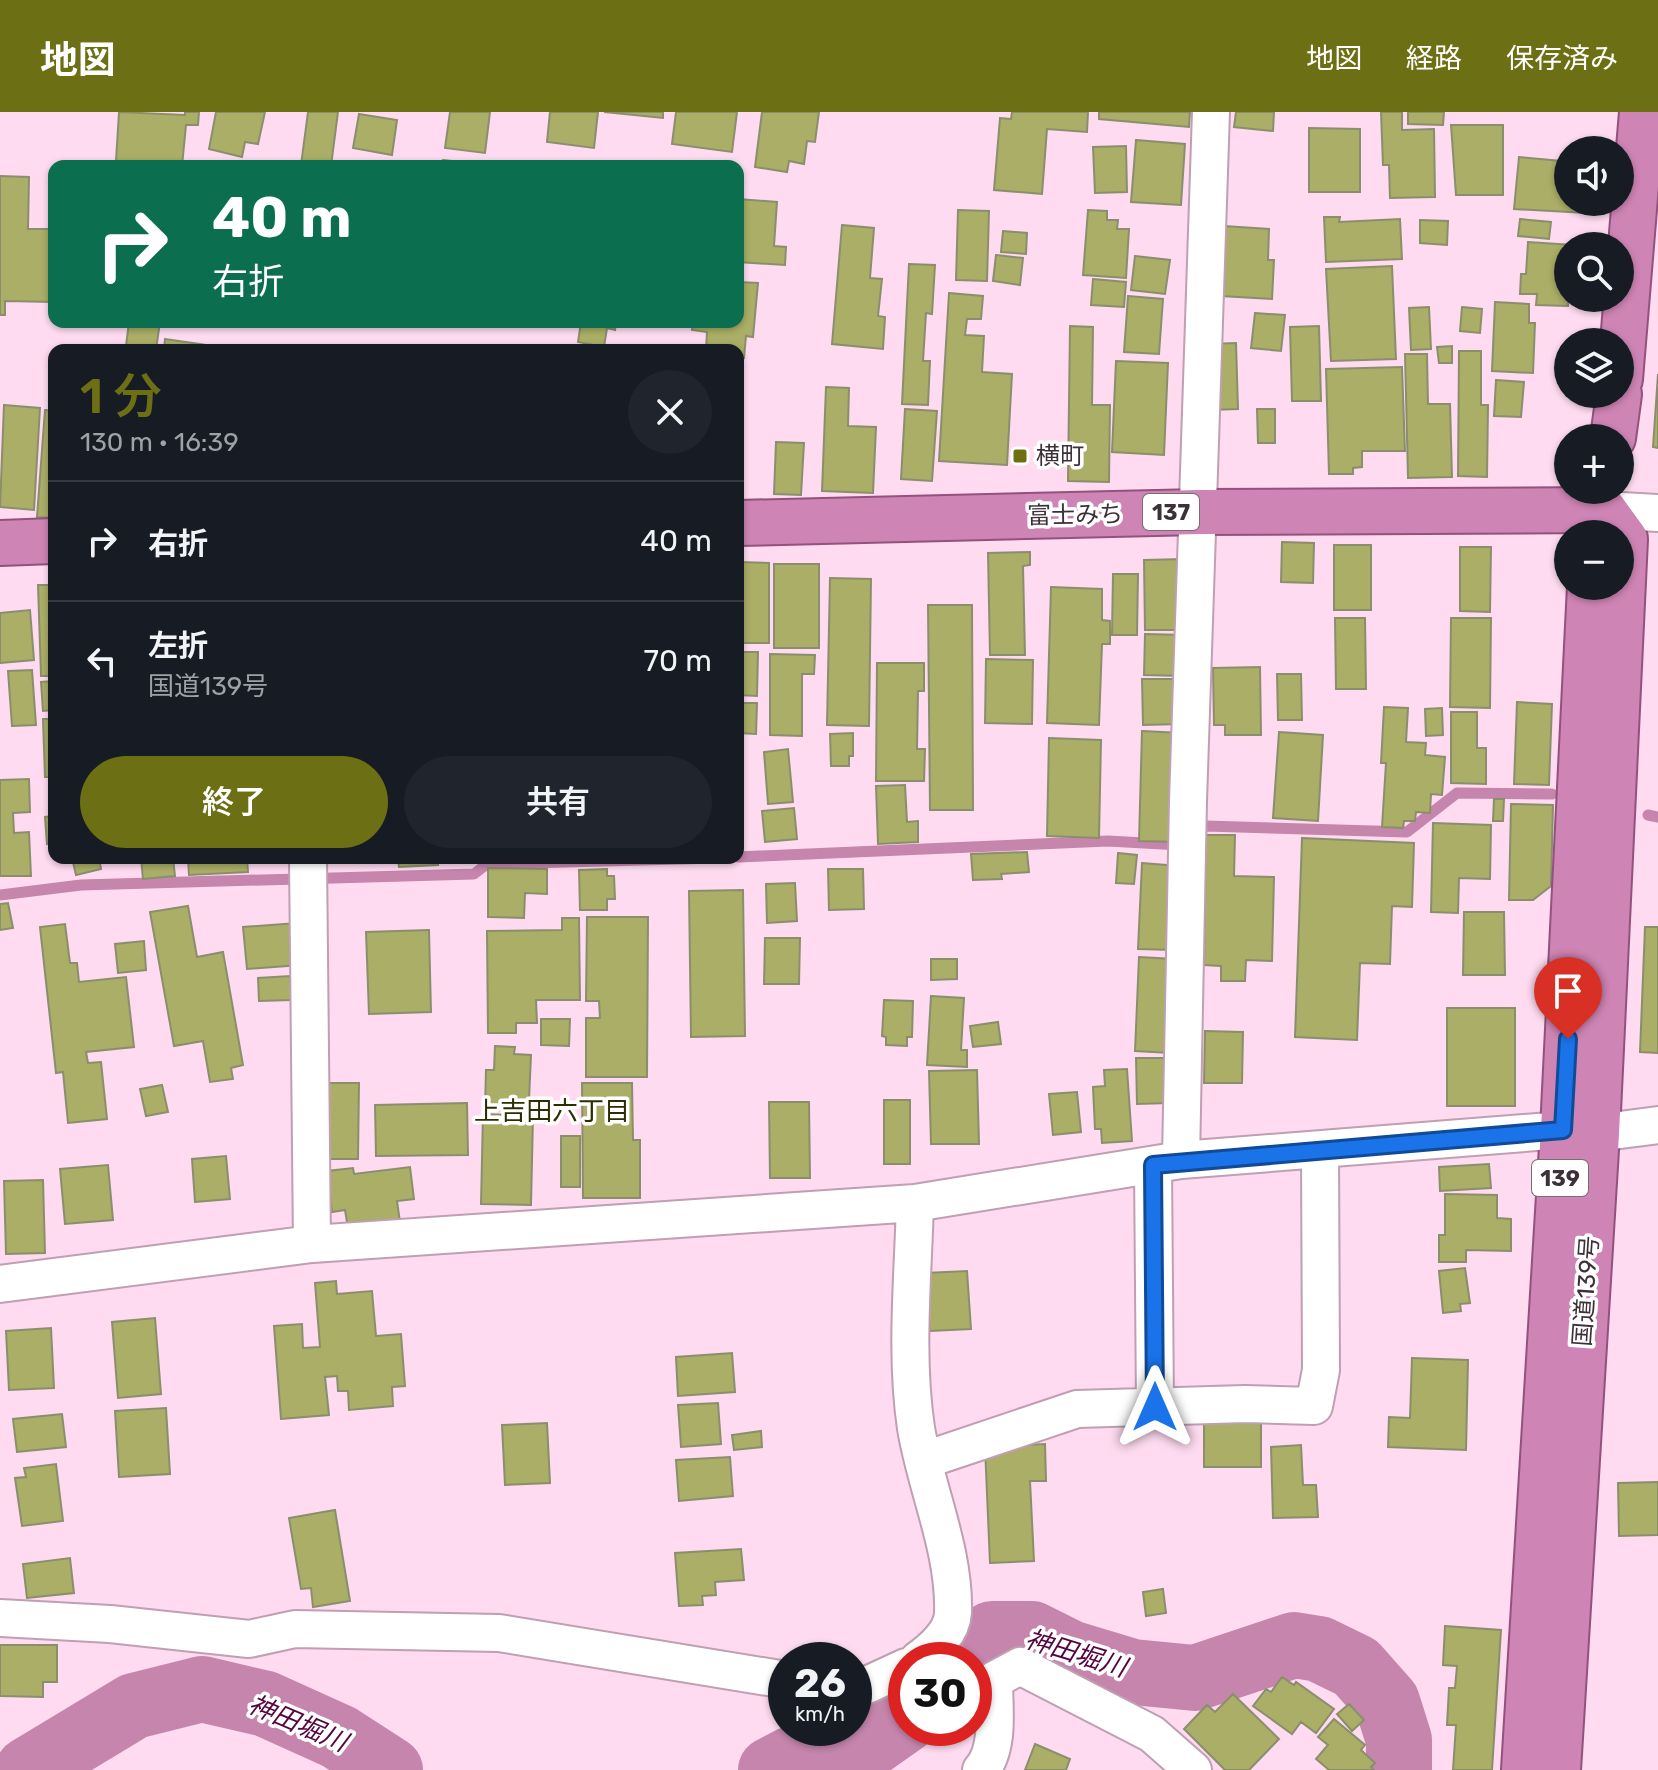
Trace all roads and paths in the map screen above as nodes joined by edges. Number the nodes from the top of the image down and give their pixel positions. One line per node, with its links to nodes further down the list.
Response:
1 (1211, 112): 5 (street)
2 (1642, 112): 3 (highway)
3 (1624, 328)
4 (1601, 511): 5 (highway, 富士みち / 137); 6 (street); 13 (highway, 国道139号 / 139)
5 (1199, 512): 7 (highway, 富士みち / 137); 15 (street)
6 (1658, 513)
7 (744, 523)
8 (48, 541): 9 (highway)
9 (0, 543)
10 (1590, 600): 13 (highway, 国道139号 / 139)
11 (308, 864): 17 (street)
12 (1658, 1125): 13 (street)
13 (1580, 1131): 14 (street); 26 (highway, 国道139号 / 139); 27 (highway, 国道139号 / 139)
14 (1320, 1151): 15 (street); 19 (street)
15 (1167, 1163): 16 (street); 19 (street)
16 (915, 1203): 17 (street); 20 (street)
17 (312, 1244): 18 (street)
18 (0, 1284)
19 (1155, 1407): 20 (street)
20 (925, 1460): 22 (street)
21 (0, 1618): 23 (street)
22 (940, 1642)
23 (768, 1677)
24 (981, 1770): 25 (street)
25 (1193, 1770)
26 (1524, 1770)
27 (1558, 1770)

